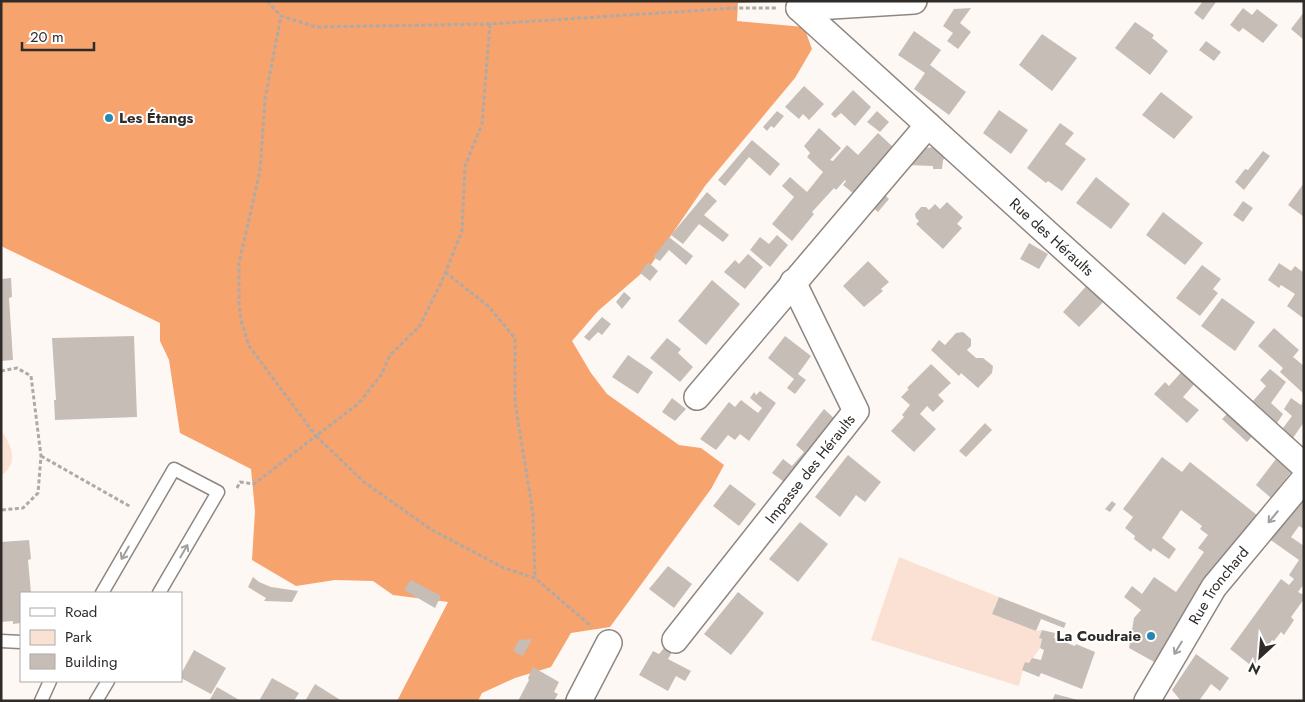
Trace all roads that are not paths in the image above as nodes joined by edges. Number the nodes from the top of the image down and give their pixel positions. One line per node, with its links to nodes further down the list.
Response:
1 (914, 1): 2 (street, Rue des Héraults)
2 (928, 125): 3 (street); 5 (street, Rue des Héraults)
3 (794, 282): 4 (street); 9 (street, Impasse des Héraults)
4 (697, 397)
5 (1304, 466)
6 (1304, 479): 15 (street, Rue Tronchard, one-way to 15)
7 (103, 592): 8 (lane, one-way to 7)
8 (160, 592)
9 (675, 640)
10 (1, 642): 11 (lane)
11 (20, 642)
12 (609, 643): 18 (street)
13 (50, 682): 16 (lane)
14 (107, 682): 17 (lane)
15 (1153, 698)
16 (41, 701)
17 (96, 701)
18 (579, 701)

